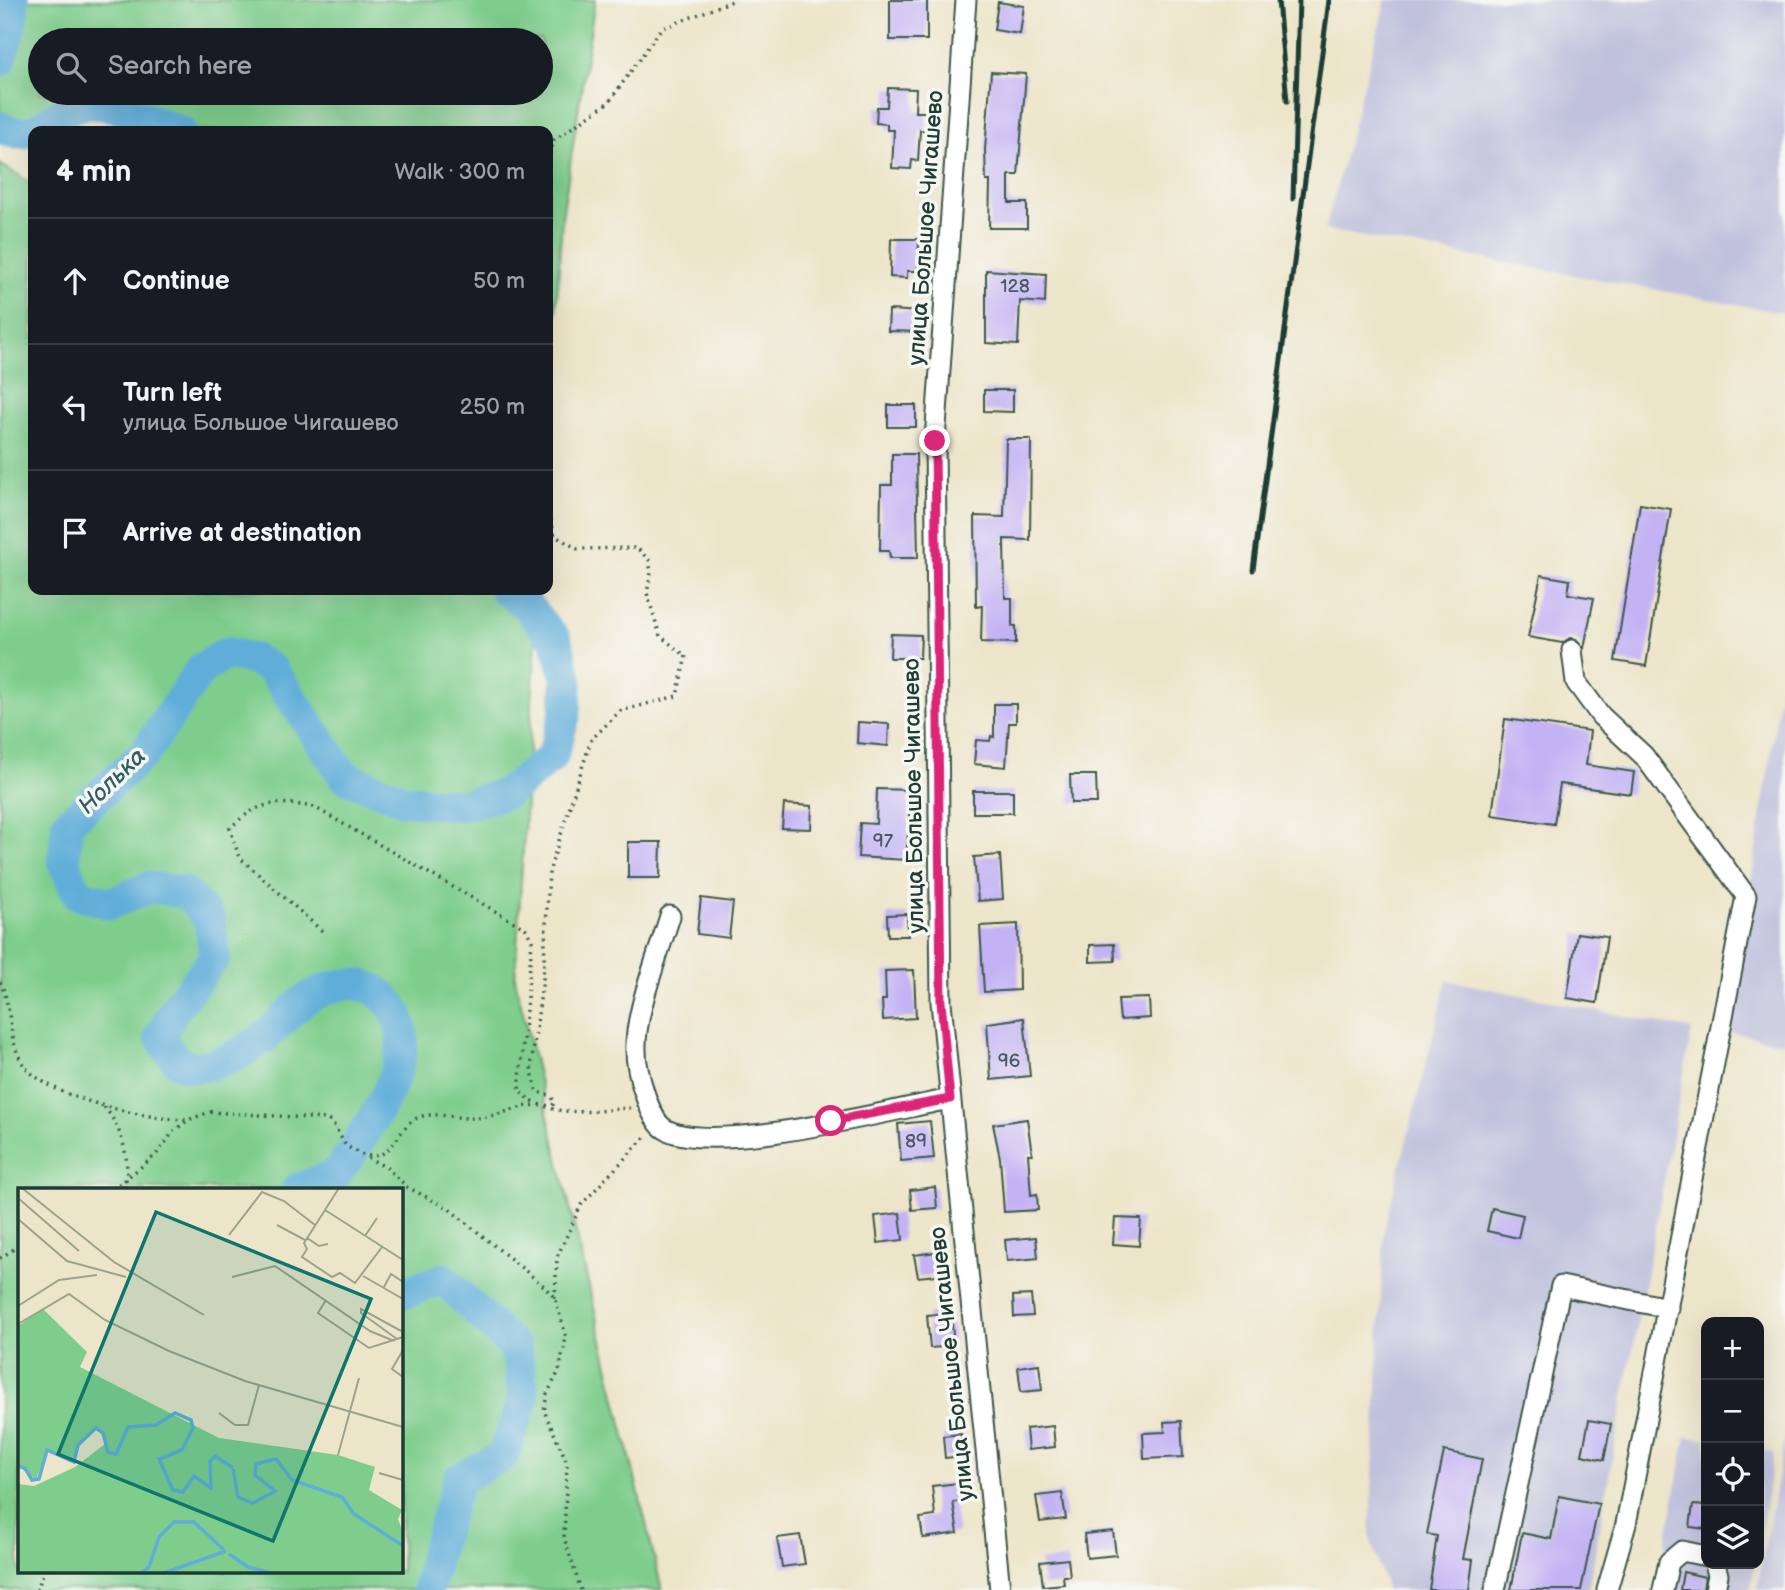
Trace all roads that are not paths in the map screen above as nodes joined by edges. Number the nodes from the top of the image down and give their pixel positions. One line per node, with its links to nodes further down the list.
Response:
1 (966, 0): 4 (street, улица Большое Чигашево)
2 (1572, 650): 5 (street)
3 (670, 916): 4 (street)
4 (950, 1099): 8 (street, улица Большое Чигашево)
5 (1668, 1308): 9 (street); 10 (street)
6 (1701, 1555): 11 (street)
7 (1716, 1569): 12 (street)
8 (1000, 1590)
9 (1495, 1590)
10 (1607, 1590)
11 (1662, 1590)
12 (1715, 1590)

